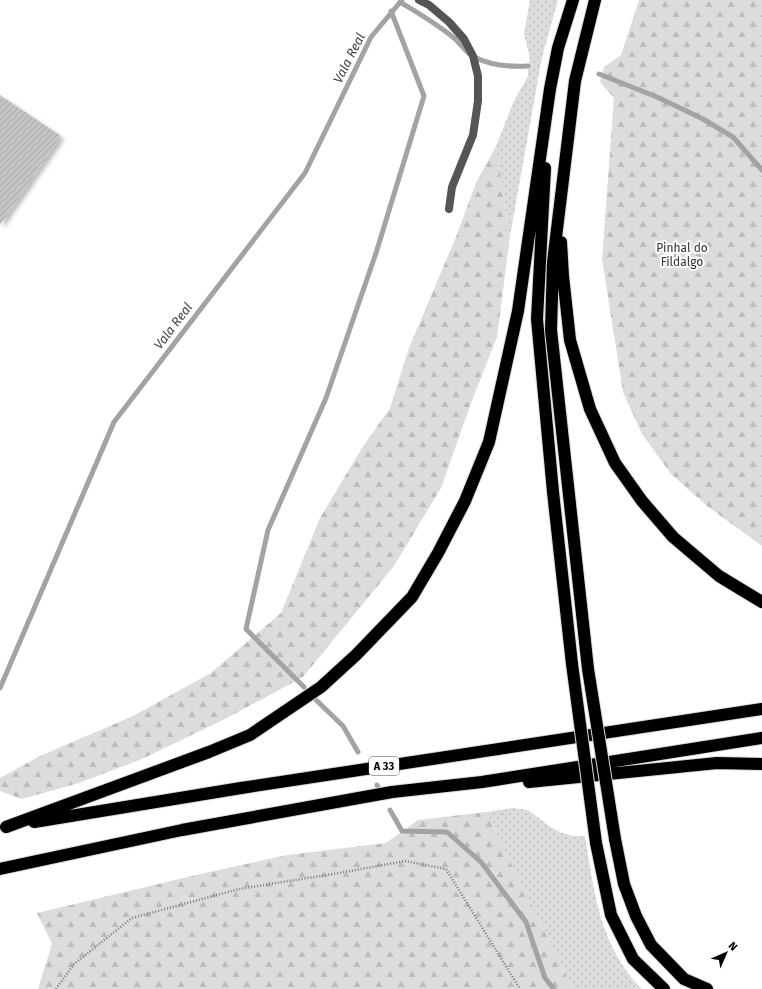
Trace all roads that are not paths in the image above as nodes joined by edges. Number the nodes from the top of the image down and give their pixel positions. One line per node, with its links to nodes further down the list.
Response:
1 (419, 0): 6 (lane)
2 (573, 0): 4 (highway)
3 (595, 0): 5 (highway)
4 (550, 89): 12 (highway); 14 (highway, bridge)
5 (560, 200): 7 (highway); 15 (highway, bridge)
6 (449, 209)
7 (762, 602)
8 (762, 709): 12 (highway, A 33)
9 (762, 738): 11 (highway, A 33)
10 (762, 764): 11 (highway)
11 (482, 782): 13 (highway, A 33)
12 (3, 827)
13 (5, 868)
14 (664, 989)
15 (706, 989)

